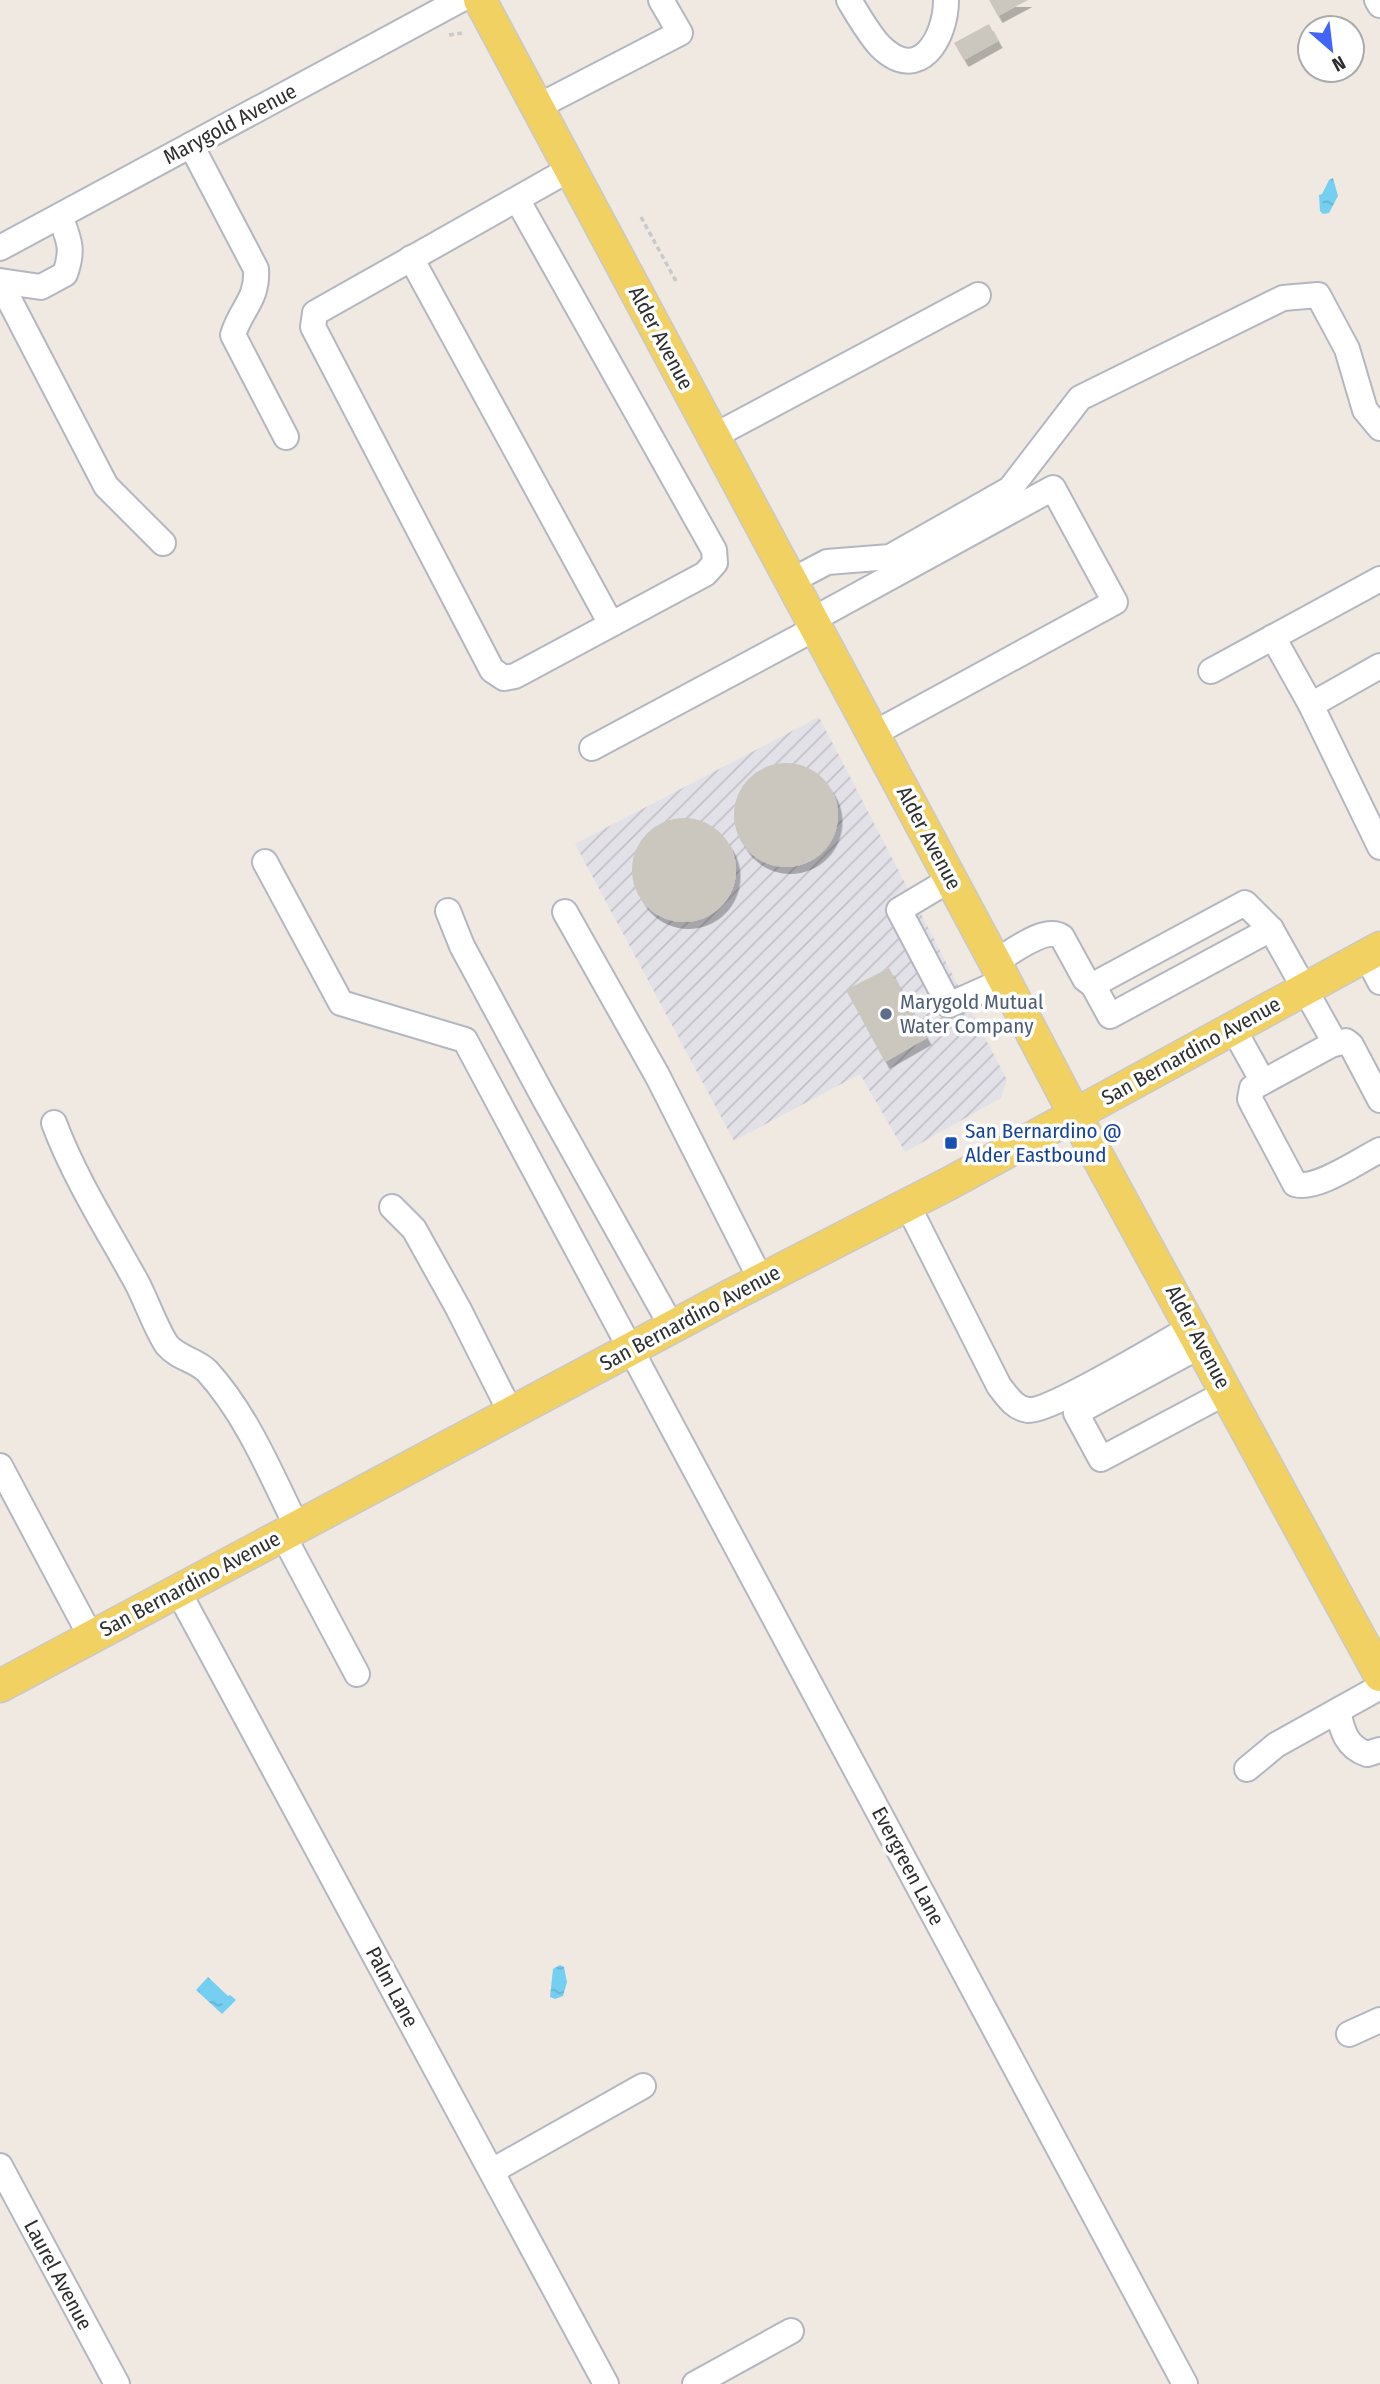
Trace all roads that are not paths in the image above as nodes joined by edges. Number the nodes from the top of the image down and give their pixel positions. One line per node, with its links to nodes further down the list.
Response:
1 (460, 0): 9 (street, Marygold Avenue)
2 (480, 0): 8 (main road, Alder Avenue)
3 (661, 0): 8 (street)
4 (849, 0): 5 (street)
5 (946, 0)
6 (1377, 0): 7 (street)
7 (1380, 5)
8 (537, 107): 10 (main road, Alder Avenue)
9 (191, 145): 12 (street, Marygold Avenue); 19 (street)
10 (570, 169): 11 (street); 18 (main road, Alder Avenue)
11 (517, 199): 14 (street); 23 (street)
12 (60, 216): 13 (street, Marygold Avenue); 15 (street)
13 (0, 248)
14 (411, 258): 23 (street); 23 (street)
15 (0, 281): 20 (street)
16 (978, 295): 18 (street)
17 (1380, 428): 22 (street)
18 (714, 436): 22 (main road, Alder Avenue)
19 (286, 437)
20 (163, 543)
21 (1380, 579): 25 (street)
22 (791, 581): 24 (main road, Alder Avenue)
23 (611, 624)
24 (814, 624): 29 (main road, Alder Avenue); 29 (street); 30 (street)
25 (1273, 637): 27 (street); 28 (street)
26 (1380, 666): 28 (street)
27 (1211, 671)
28 (1311, 705): 31 (street)
29 (873, 734): 33 (main road, Alder Avenue)
30 (592, 748)
31 (1380, 847)
32 (265, 862): 53 (street, Evergreen Lane)
33 (951, 879): 38 (main road, Alder Avenue); 38 (street)
34 (448, 911): 51 (street)
35 (565, 912): 50 (street)
36 (1270, 929): 39 (street); 39 (street); 40 (street)
37 (1375, 962): 40 (main road, San Bernardino Avenue)
38 (1000, 971): 39 (street); 45 (main road, Alder Avenue)
39 (1093, 985)
40 (1303, 990): 41 (main road, San Bernardino Avenue); 42 (street)
41 (1233, 1028): 43 (street); 45 (main road, San Bernardino Avenue)
42 (1335, 1043): 43 (street); 44 (street)
43 (1263, 1082): 47 (street)
44 (1380, 1100)
45 (1075, 1115): 48 (main road, San Bernardino Avenue); 52 (main road, Alder Avenue)
46 (54, 1123): 57 (street)
47 (1380, 1150)
48 (908, 1206): 50 (main road, San Bernardino Avenue); 52 (street)
49 (392, 1207): 55 (street)
50 (761, 1280): 51 (main road, San Bernardino Avenue)
51 (671, 1327): 53 (main road, San Bernardino Avenue)
52 (1197, 1336): 54 (main road, Alder Avenue); 54 (street)
53 (631, 1349): 55 (main road, San Bernardino Avenue); 76 (street, Evergreen Lane)
54 (1227, 1392): 61 (main road, Alder Avenue)
55 (511, 1413): 57 (main road, San Bernardino Avenue)
56 (0, 1466): 59 (street)
57 (290, 1531): 58 (main road, San Bernardino Avenue); 60 (street)
58 (178, 1591): 59 (main road, San Bernardino Avenue); 71 (street, Palm Lane)
59 (91, 1637): 62 (main road, San Bernardino Avenue)
60 (356, 1674)
61 (1380, 1675)
62 (0, 1686)
63 (1380, 1687): 64 (street)
64 (1338, 1711): 65 (street); 66 (street)
65 (1380, 1751)
66 (1247, 1769)
67 (1380, 2021): 68 (street)
68 (1349, 2034)
69 (643, 2086): 71 (street)
70 (0, 2166): 73 (street, Laurel Avenue)
71 (492, 2171): 74 (street, Palm Lane)
72 (791, 2331): 75 (street)
73 (117, 2384)
74 (606, 2384)
75 (695, 2384)
76 (1185, 2384)

